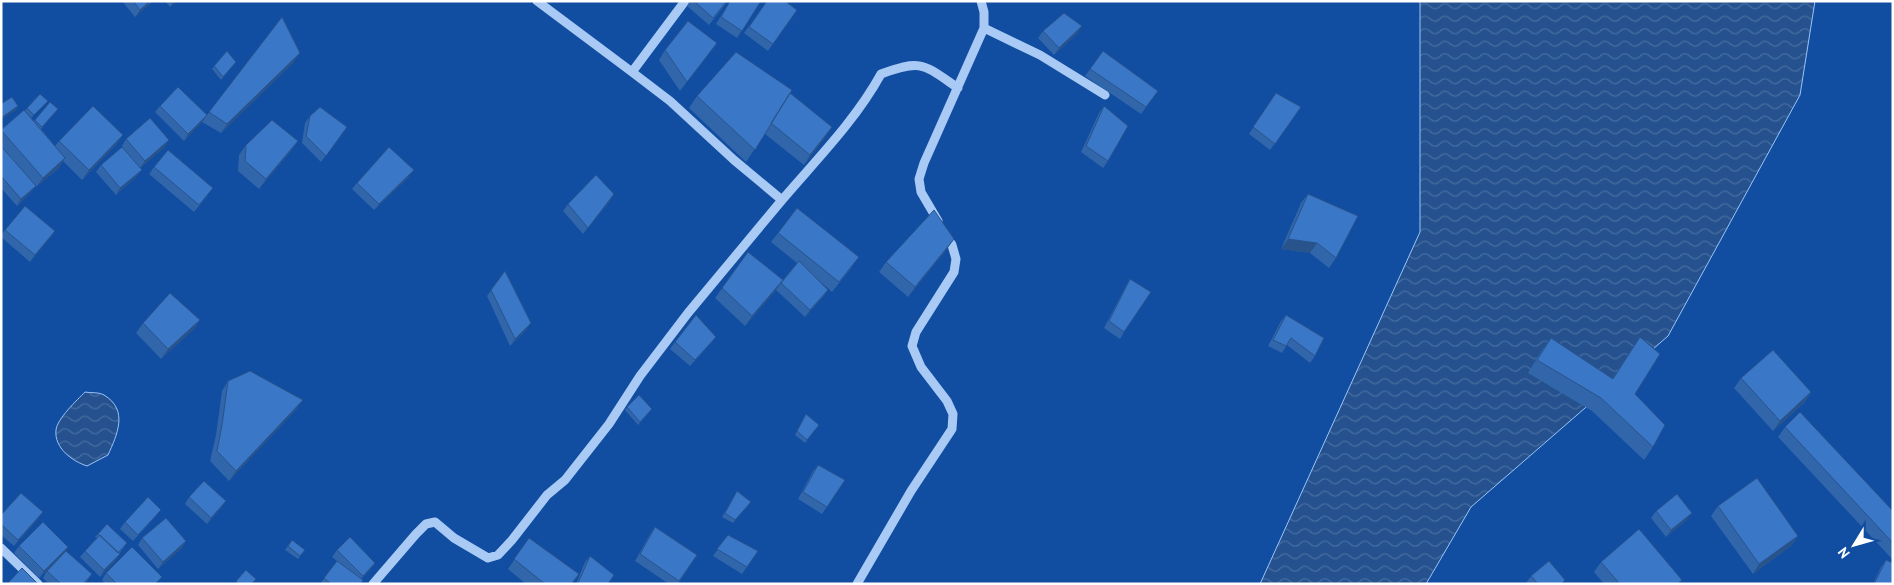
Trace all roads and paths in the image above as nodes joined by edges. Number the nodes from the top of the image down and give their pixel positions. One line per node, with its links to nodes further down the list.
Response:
1 (536, 1): 5 (street)
2 (685, 1): 5 (street)
3 (981, 1): 4 (street)
4 (984, 28): 6 (street); 7 (street)
5 (632, 72): 8 (street)
6 (958, 88): 8 (street); 12 (street)
7 (1105, 95)
8 (782, 200): 11 (street)
9 (1, 548): 10 (street)
10 (38, 584)
11 (373, 584)
12 (857, 584)

